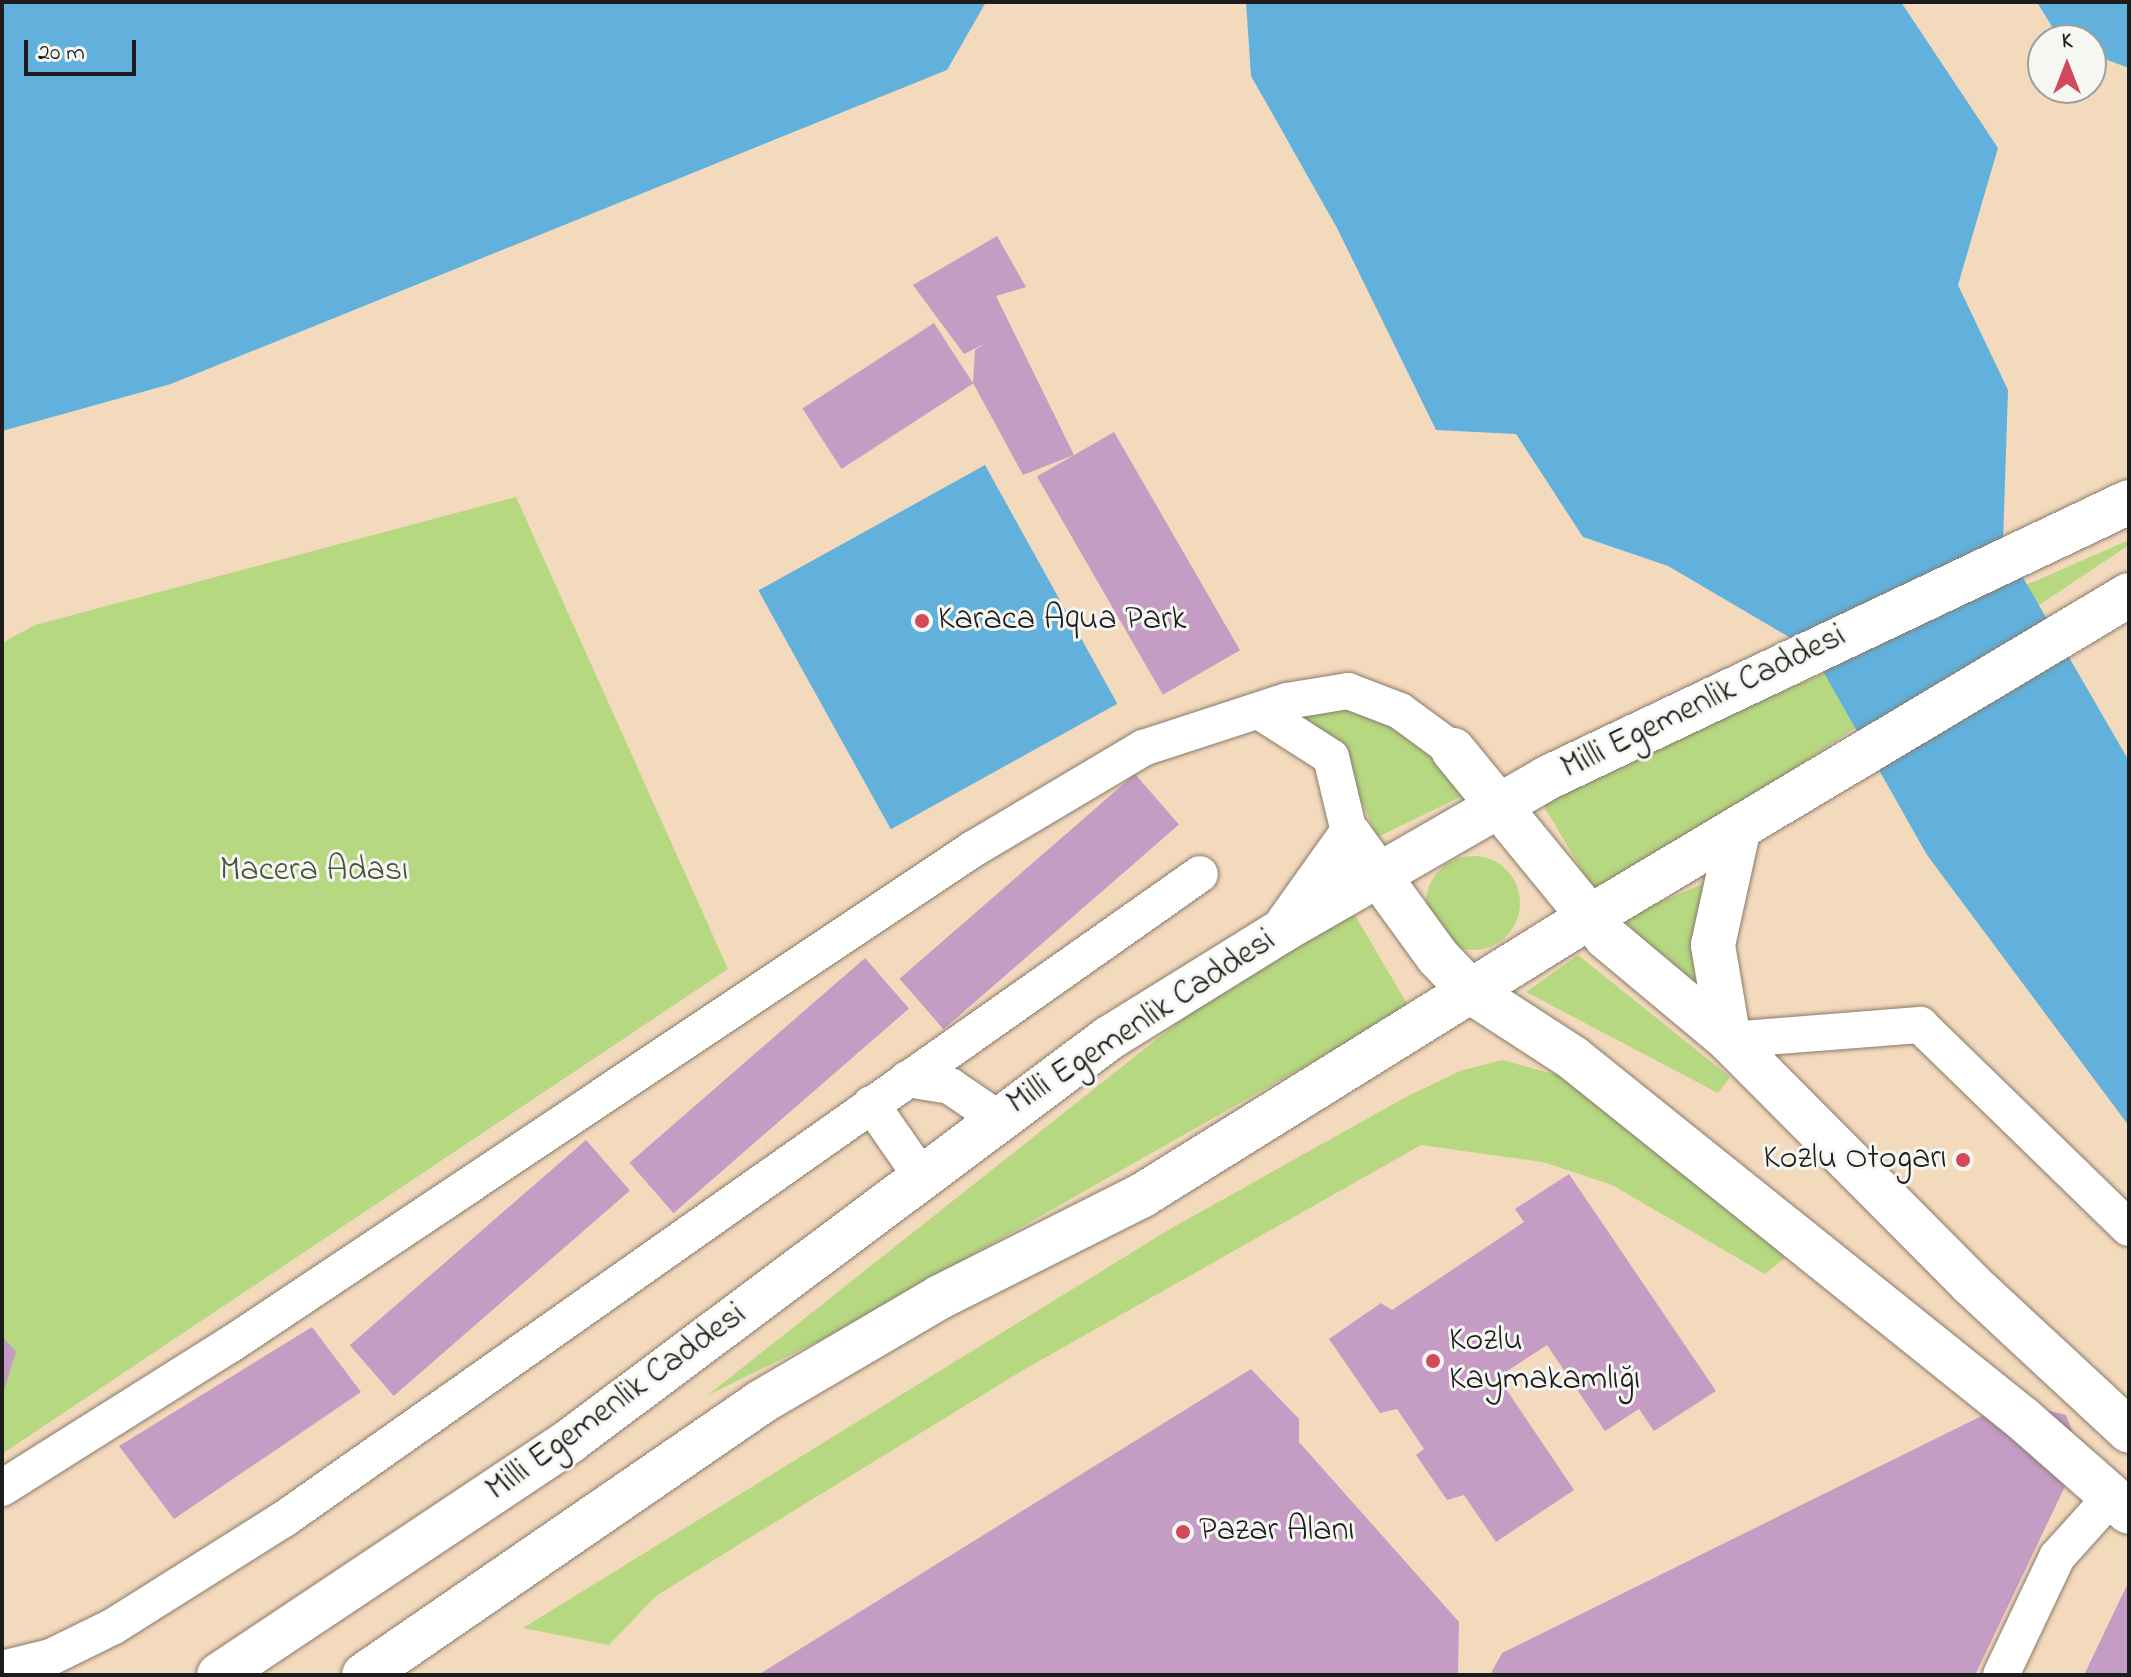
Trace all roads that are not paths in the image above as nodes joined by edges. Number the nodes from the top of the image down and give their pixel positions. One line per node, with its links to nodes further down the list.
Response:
1 (2129, 502): 5 (highway, Milli Egemenlik Caddesi)
2 (2129, 595): 7 (highway)
3 (1259, 711): 4 (street); 8 (street); 23 (street)
4 (1453, 750): 5 (highway); 6 (highway)
5 (1547, 778): 6 (highway, Milli Egemenlik Caddesi)
6 (1495, 808): 10 (highway, Milli Egemenlik Caddesi); 11 (highway)
7 (1738, 831): 11 (highway); 15 (highway)
8 (1350, 836): 10 (highway); 12 (highway)
9 (1200, 874): 17 (street)
10 (1378, 876): 12 (highway, Milli Egemenlik Caddesi); 13 (highway)
11 (1588, 918): 13 (highway); 15 (highway)
12 (1283, 930): 19 (highway, Milli Egemenlik Caddesi)
13 (1470, 991): 14 (highway); 16 (highway)
14 (1416, 1027): 16 (highway); 27 (highway)
15 (1729, 1040): 21 (street); 22 (highway)
16 (1573, 1058): 24 (highway)
17 (907, 1079): 18 (street); 19 (street)
18 (871, 1104): 20 (street); 25 (street)
19 (997, 1118): 20 (highway, Milli Egemenlik Caddesi)
20 (921, 1176): 26 (highway, Milli Egemenlik Caddesi)
21 (2129, 1228)
22 (2129, 1431)
23 (2, 1488)
24 (2120, 1505): 28 (street)
25 (2, 1669)
26 (224, 1671)
27 (364, 1675)
28 (2001, 1675)

